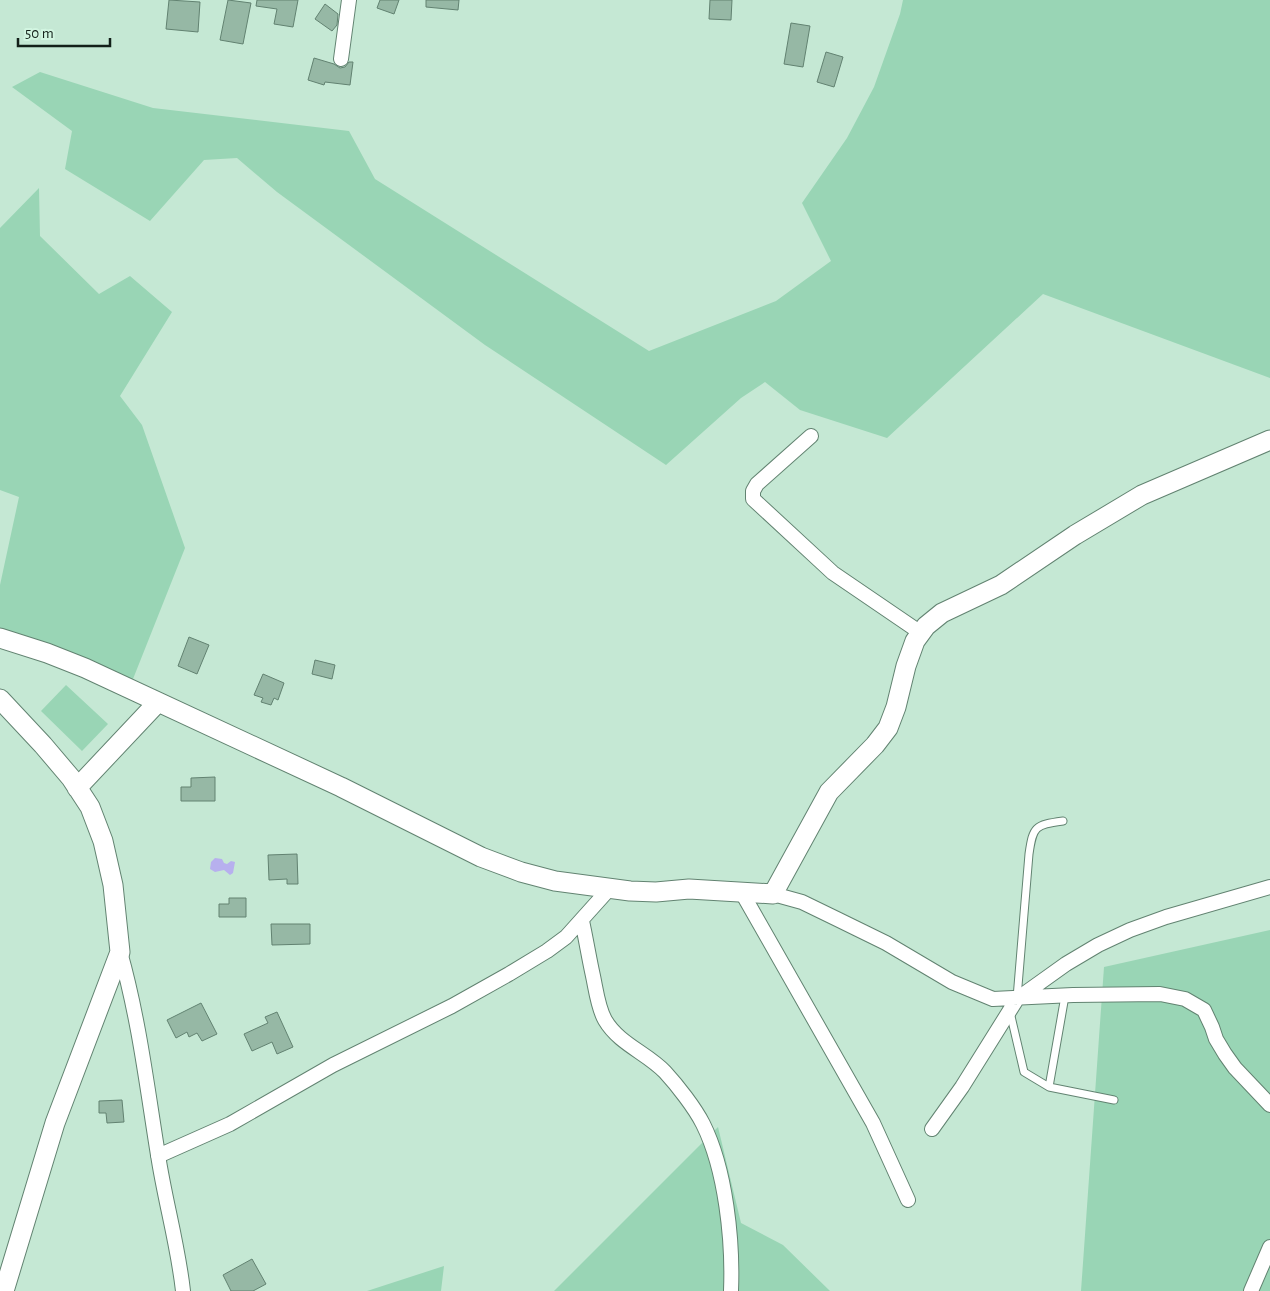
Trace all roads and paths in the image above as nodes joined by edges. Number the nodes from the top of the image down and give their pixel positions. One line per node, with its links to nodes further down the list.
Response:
1 (349, 0): 2 (street)
2 (341, 59)
3 (811, 436): 5 (street)
4 (1270, 440): 5 (street)
5 (921, 633): 14 (street)
6 (0, 638): 8 (street)
7 (0, 699): 9 (street)
8 (158, 702): 9 (street); 12 (street)
9 (77, 788): 16 (street)
10 (1062, 821): 18 (lane)
11 (1270, 887): 18 (street)
12 (610, 888): 13 (street); 15 (street)
13 (741, 891): 14 (street); 24 (street)
14 (773, 894): 18 (street)
15 (582, 920): 23 (street); 28 (street)
16 (120, 952): 23 (street); 26 (street)
17 (1065, 996): 18 (street); 19 (lane); 21 (street)
18 (1014, 1005): 19 (lane); 22 (street)
19 (1049, 1087): 20 (lane)
20 (1114, 1100)
21 (1270, 1104)
22 (932, 1129)
23 (158, 1156): 27 (street)
24 (908, 1200)
25 (1270, 1247): 29 (street)
26 (4, 1291)
27 (183, 1291)
28 (731, 1291)
29 (1251, 1291)

